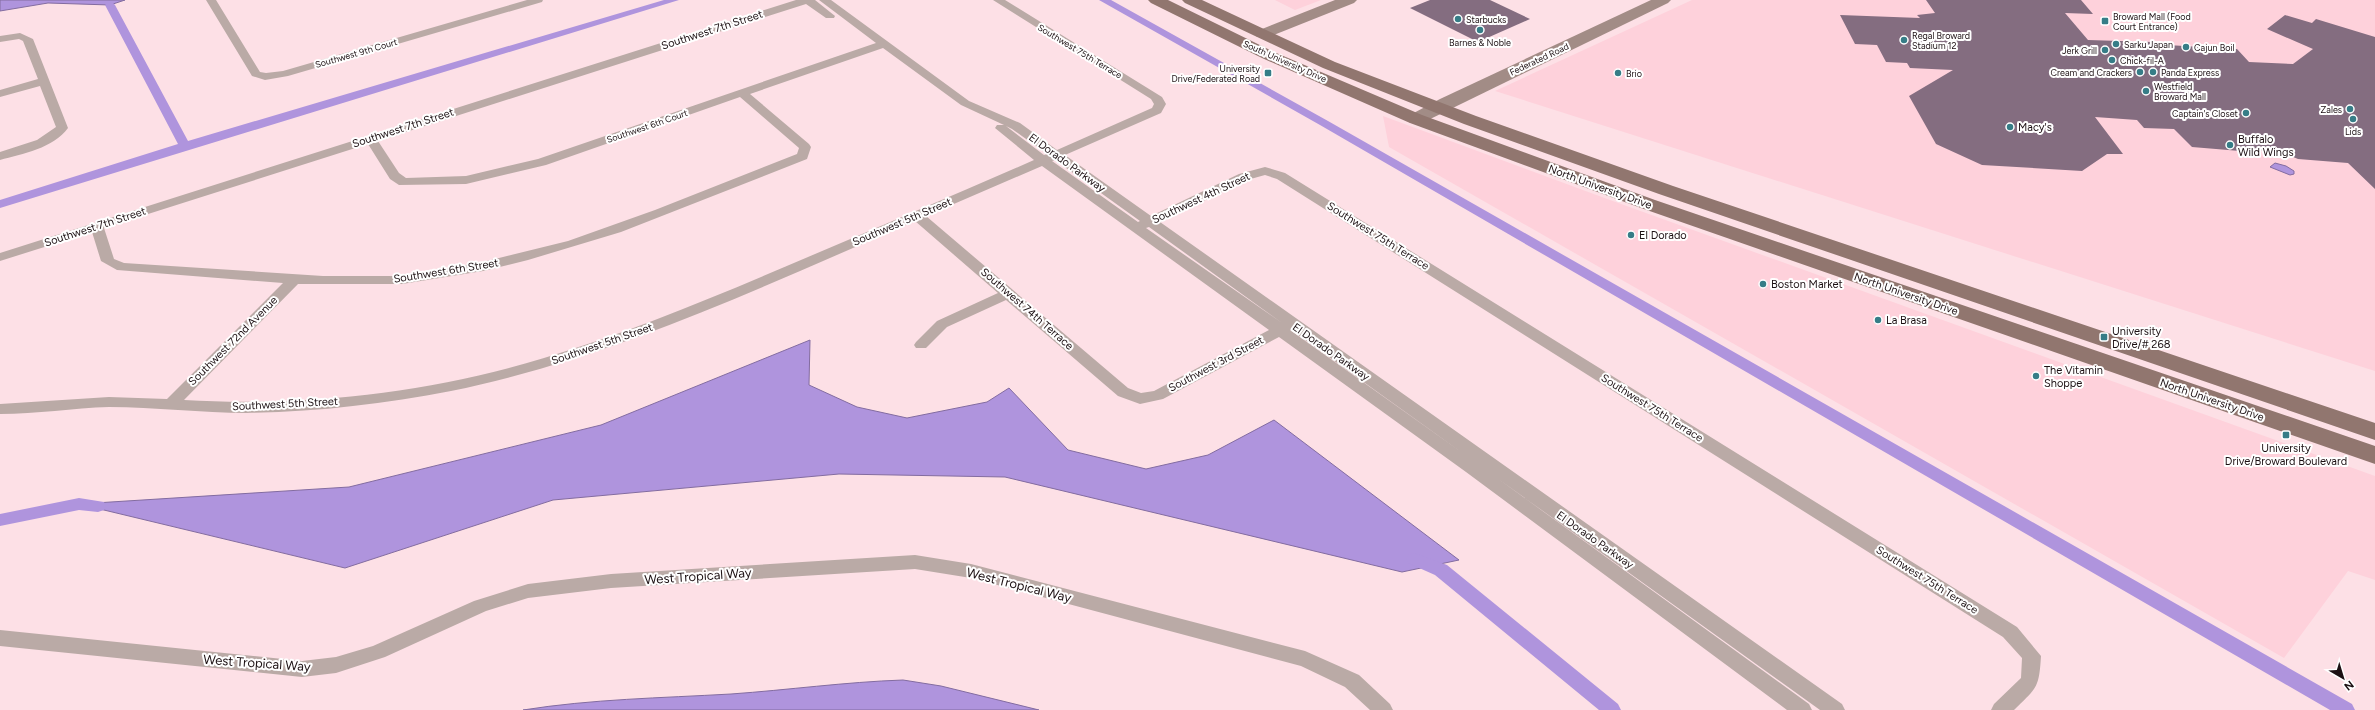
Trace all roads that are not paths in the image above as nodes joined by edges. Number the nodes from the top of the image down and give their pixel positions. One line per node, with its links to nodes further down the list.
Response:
1 (211, 0): 2 (street, Southwest 9th Court)
2 (538, 0)
3 (807, 0): 15 (street, El Dorado Parkway); 22 (street, Southwest 7th Street)
4 (824, 0): 15 (street, El Dorado Parkway)
5 (998, 0): 19 (street, Southwest 75th Terrace)
6 (1156, 0): 12 (main road, South University Drive)
7 (1190, 0): 11 (main road, South University Drive)
8 (1322, 0): 11 (street)
9 (1349, 0): 13 (street)
10 (1663, 0): 20 (street, Federated Road)
11 (1240, 23): 13 (main road, South University Drive)
12 (1217, 30): 13 (main road); 21 (main road, South University Drive)
13 (1262, 34): 20 (main road, South University Drive)
14 (0, 39): 16 (street)
15 (878, 46): 17 (street, Southwest 6th Court); 24 (street, El Dorado Parkway)
16 (45, 81): 18 (street); 23 (street)
17 (742, 93): 22 (street, Southwest 6th Court); 32 (street, Southwest 6th Street)
18 (0, 94)
19 (1160, 104): 24 (street, Southwest 5th Street)
20 (1436, 108): 21 (street, Federated Road); 30 (main road, North University Drive)
21 (1416, 119): 26 (main road, North University Drive)
22 (370, 138): 29 (street, Southwest 7th Street)
23 (0, 156)
24 (1050, 158): 27 (street, Southwest 5th Street); 28 (street, El Dorado Parkway)
25 (1265, 171): 28 (street, Southwest 4th Street); 47 (street, Southwest 75th Terrace)
26 (1573, 177): 30 (main road); 36 (main road, North University Drive)
27 (916, 216): 33 (street, Southwest 74th Terrace); 38 (street, Southwest 5th Street)
28 (1144, 225): 34 (street, El Dorado Parkway)
29 (97, 226): 31 (street, Southwest 7th Street); 32 (street, Southwest 6th Street)
30 (1856, 255): 40 (main road, North University Drive)
31 (0, 257)
32 (295, 279): 38 (street, Southwest 72nd Avenue)
33 (1008, 293): 35 (street); 37 (street, Southwest 74th Terrace)
34 (1285, 327): 37 (street, Southwest 3rd Street); 45 (street, El Dorado Parkway); 46 (street, El Dorado Parkway)
35 (921, 345)
36 (2098, 360): 40 (main road); 42 (main road, North University Drive)
37 (1140, 399)
38 (171, 404): 39 (street, Southwest 5th Street)
39 (0, 409)
40 (2340, 421): 41 (main road, North University Drive)
41 (2375, 432)
42 (2375, 455)
43 (0, 638): 44 (street, West Tropical Way)
44 (1383, 710)
45 (1802, 710)
46 (1835, 710)
47 (2001, 710)

